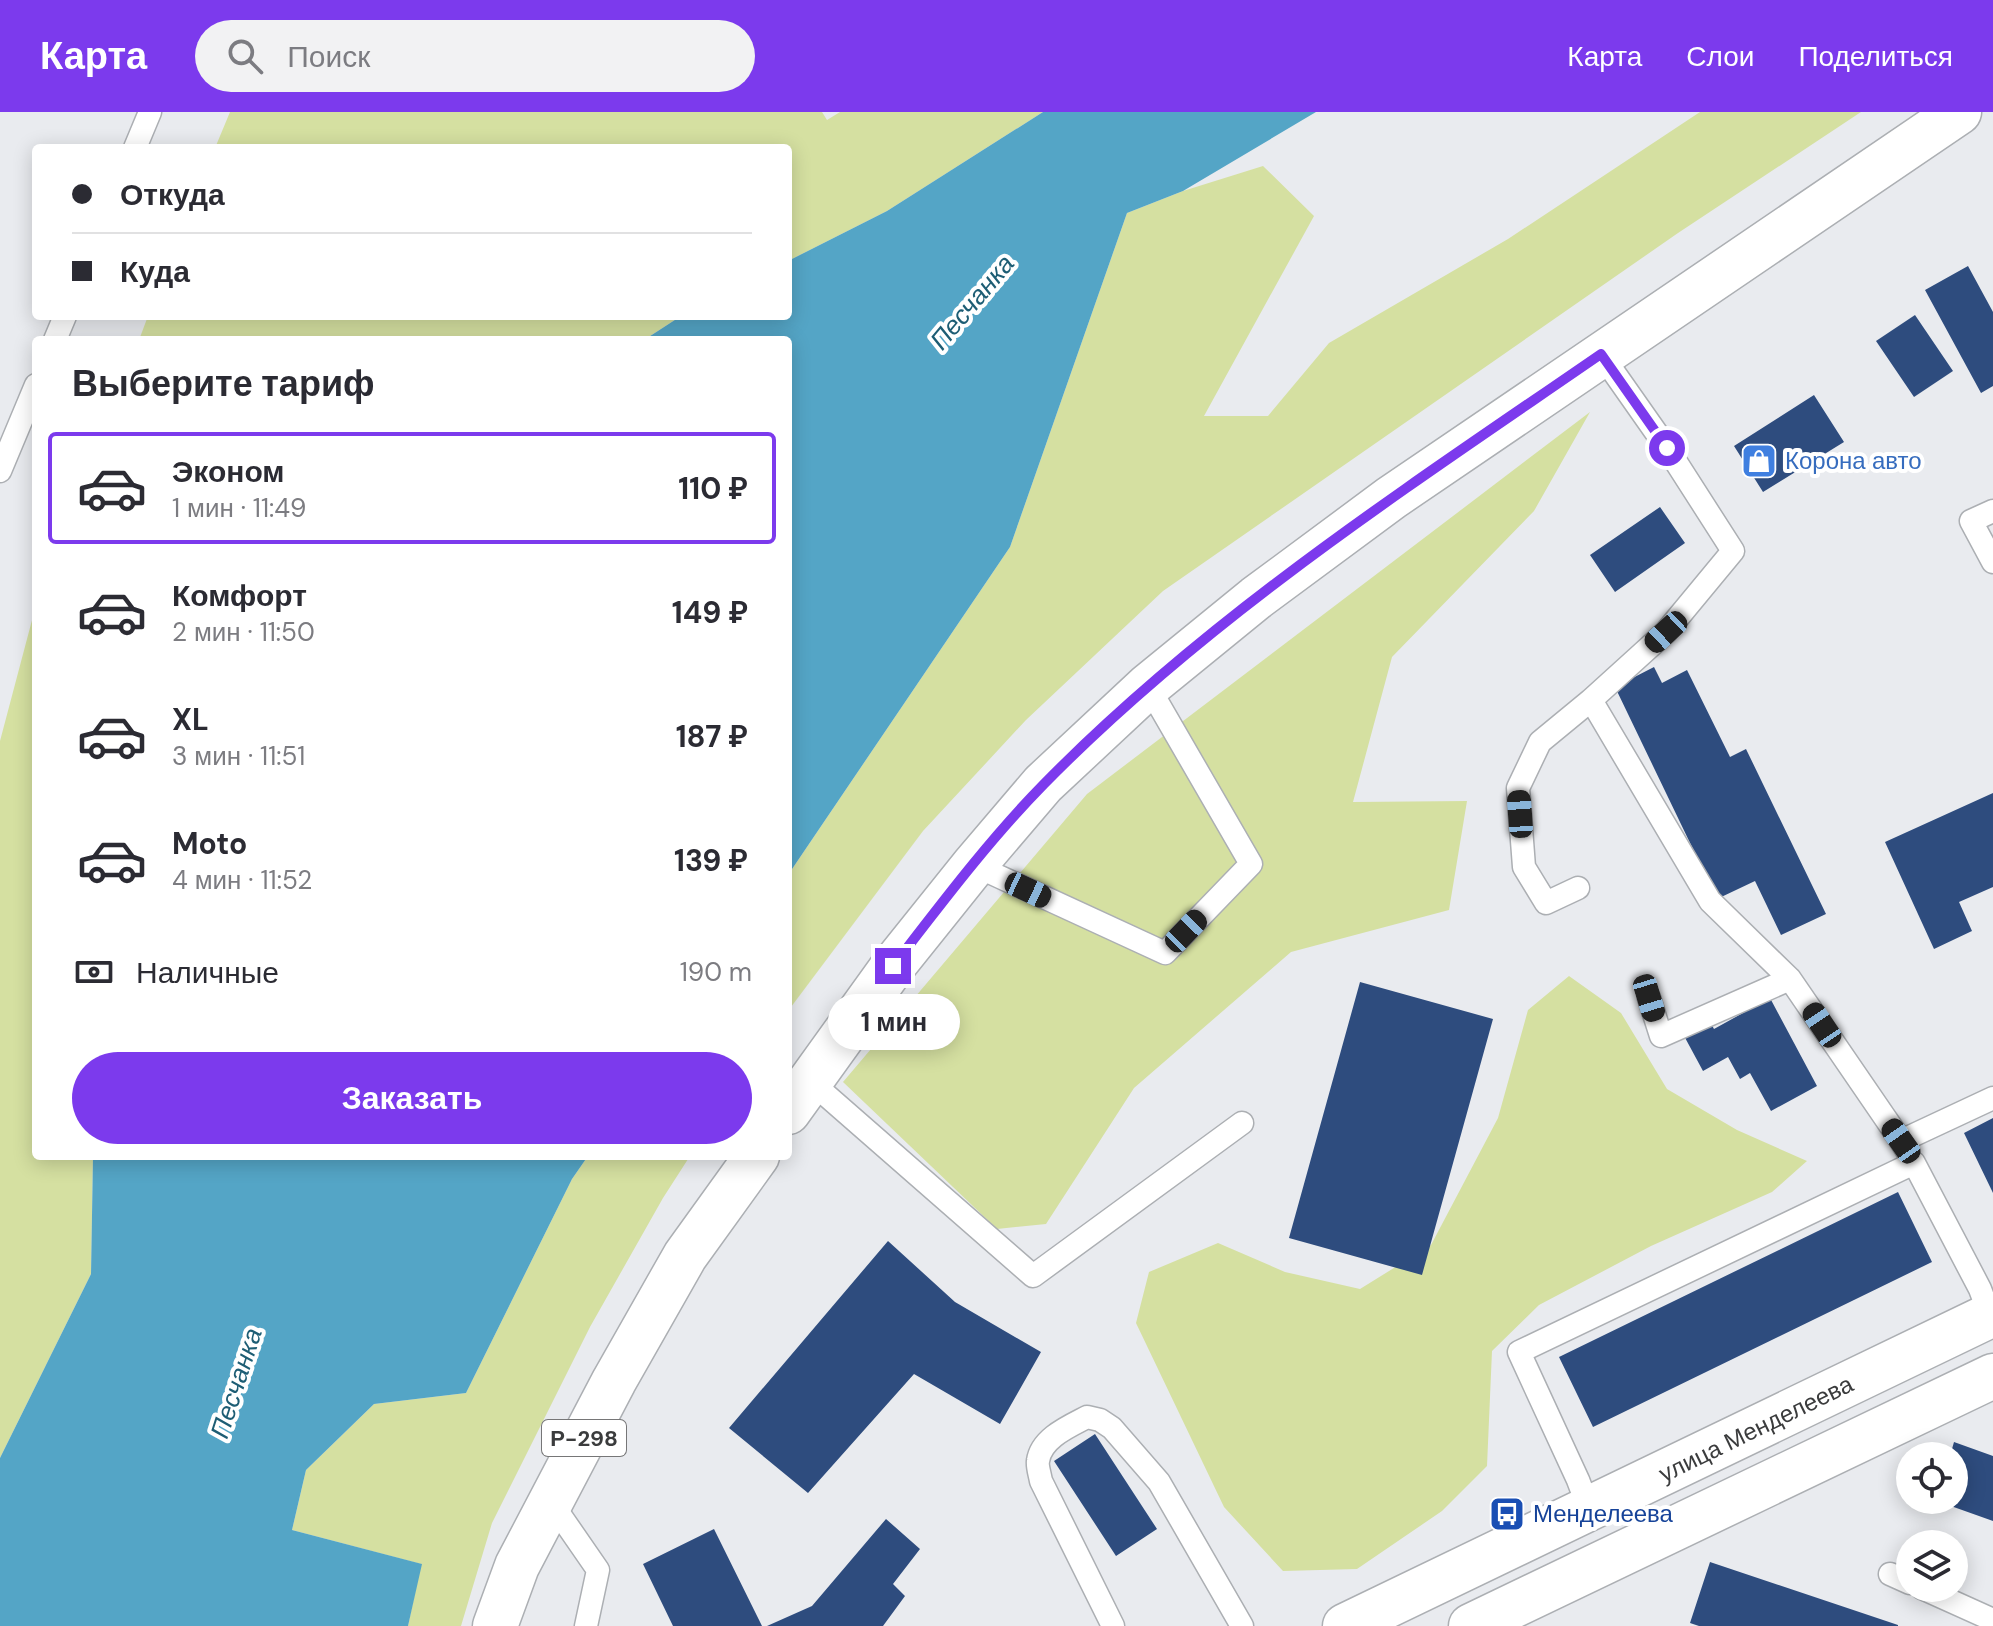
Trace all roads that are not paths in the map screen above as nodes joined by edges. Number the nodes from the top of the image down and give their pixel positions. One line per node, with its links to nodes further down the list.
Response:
1 (150, 112): 3 (lane)
2 (1959, 112): 4 (main road)
3 (137, 144)
4 (1601, 354): 9 (main road); 10 (lane)
5 (32, 395): 6 (lane)
6 (0, 471)
7 (1993, 511): 8 (lane)
8 (1993, 562)
9 (1148, 686): 11 (main road); 11 (lane)
10 (1591, 700): 12 (lane); 13 (lane)
11 (974, 865): 15 (main road)
12 (1578, 888)
13 (1790, 979): 14 (lane); 18 (lane)
14 (1649, 998)
15 (799, 1097): 17 (lane)
16 (1993, 1098): 18 (lane)
17 (1242, 1123)
18 (1901, 1141): 20 (lane)
19 (754, 1160): 23 (main road, Р-298)
20 (1914, 1163): 21 (lane); 24 (lane)
21 (1992, 1317): 24 (main road, улица Менделеева)
22 (1993, 1376): 32 (main road)
23 (551, 1502): 27 (main road, Р-298); 28 (lane)
24 (1589, 1509): 31 (main road, улица Менделеева)
25 (1953, 1602): 26 (lane)
26 (1993, 1620)
27 (495, 1626)
28 (586, 1626)
29 (1113, 1626): 30 (lane)
30 (1242, 1626)
31 (1345, 1626)
32 (1471, 1626)

